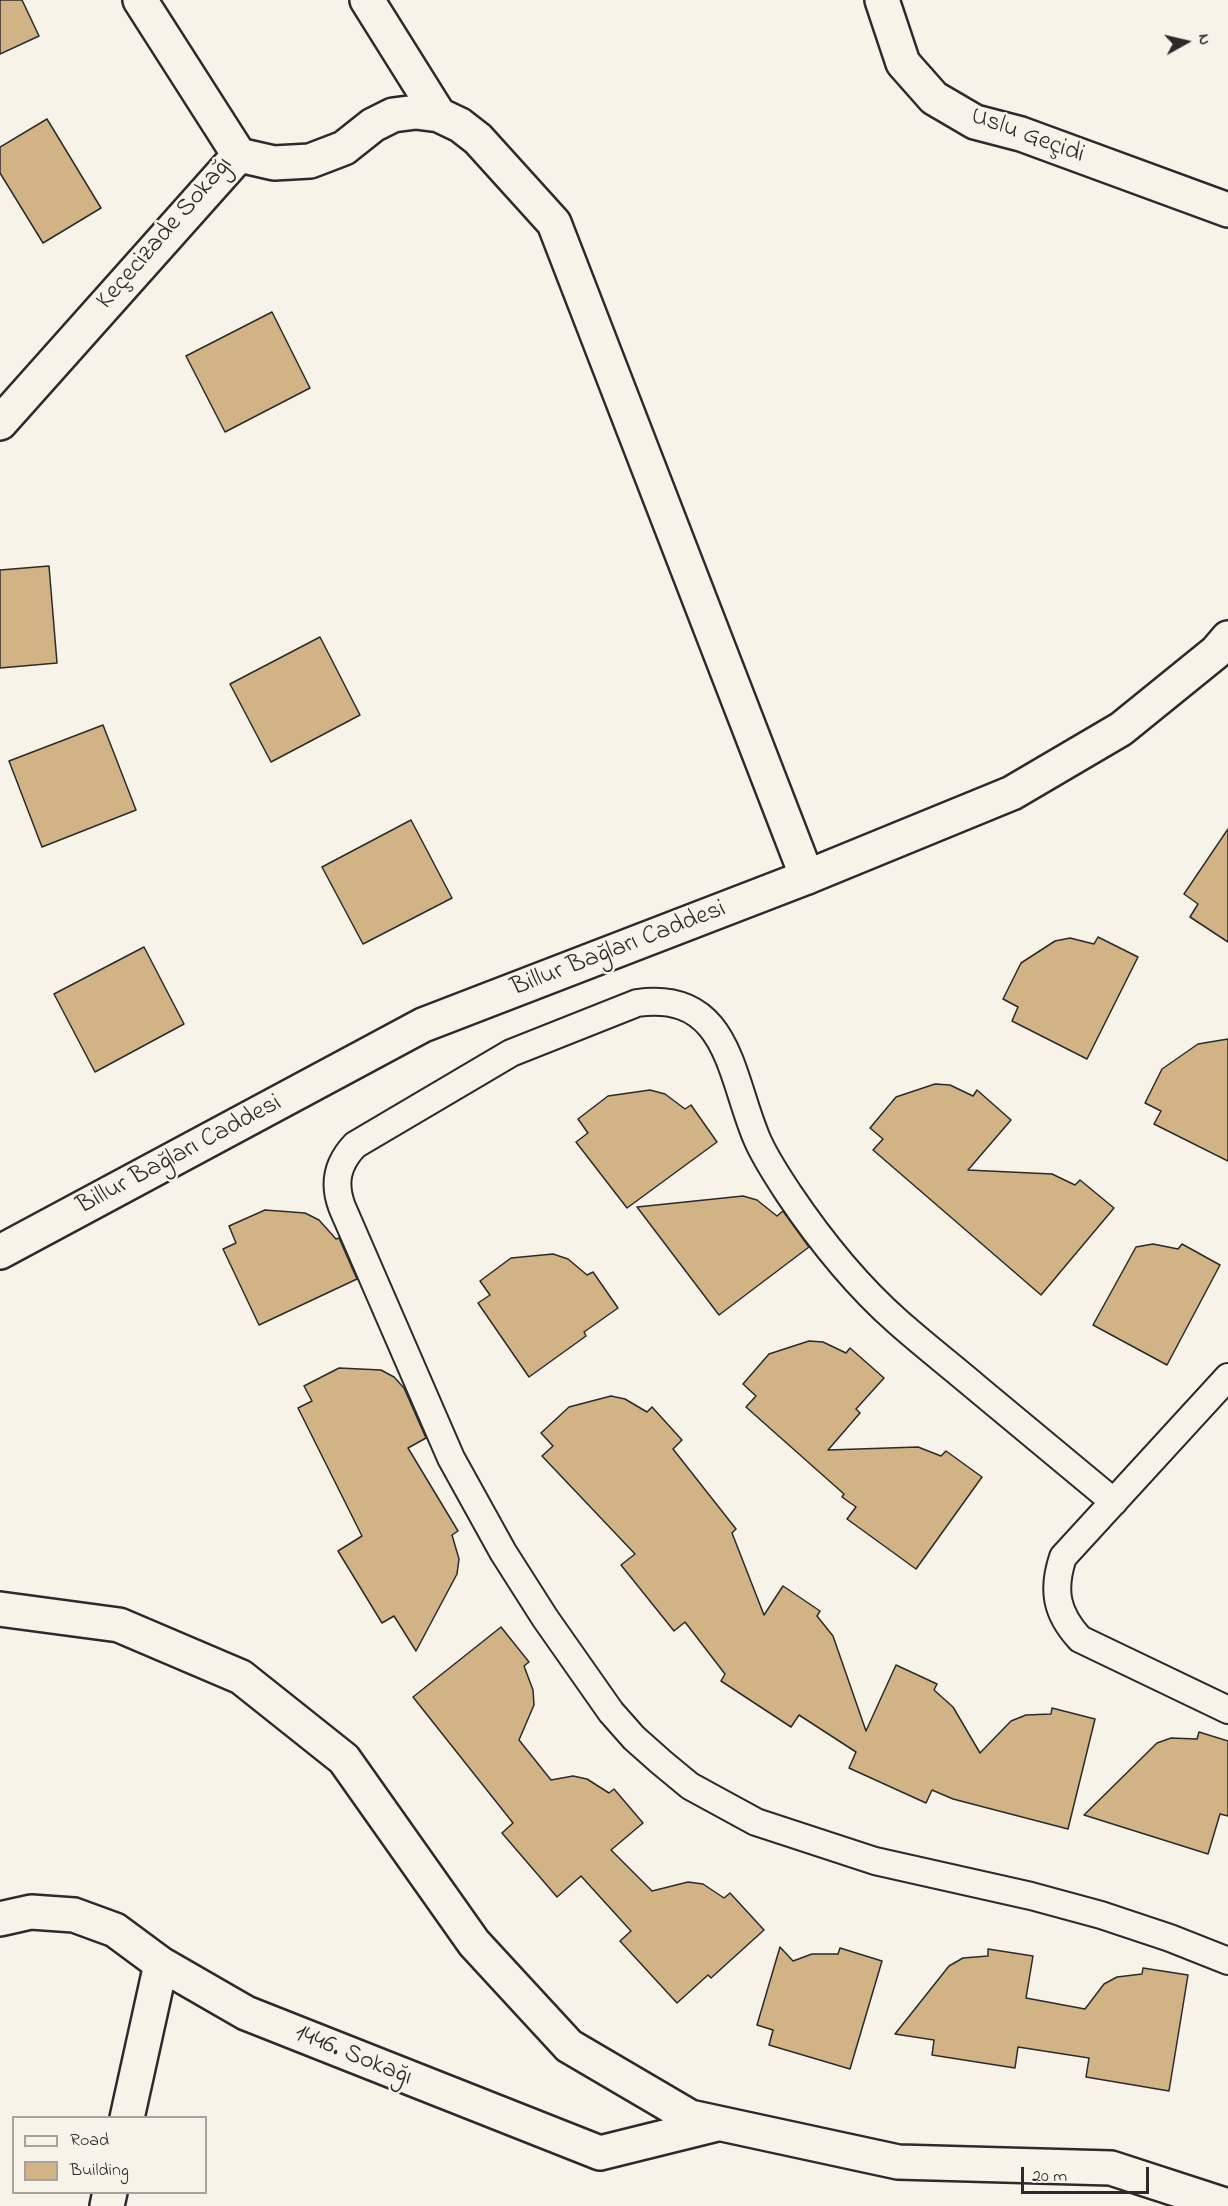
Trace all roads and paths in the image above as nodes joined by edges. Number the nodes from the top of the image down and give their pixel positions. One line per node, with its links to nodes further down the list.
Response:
1 (141, 0): 5 (street, Keçecizade Sokağı)
2 (367, 0): 4 (street)
3 (882, 0): 6 (street, Uslu Geçidi)
4 (439, 115): 5 (street); 9 (street)
5 (239, 154): 7 (street, Keçecizade Sokağı)
6 (1228, 210)
7 (0, 423)
8 (1228, 638): 9 (street, Billur Bağları Caddesi)
9 (807, 877): 10 (street, Billur Bağları Caddesi)
10 (0, 1252)
11 (1228, 1377): 12 (lane)
12 (1114, 1502): 14 (lane); 16 (lane)
13 (0, 1609): 19 (street)
14 (1228, 1710)
15 (0, 1919): 17 (street, 1446. Sokağı)
16 (1228, 1961)
17 (162, 1964): 18 (street); 19 (street, 1446. Sokağı)
18 (127, 2116)
19 (721, 2124): 20 (street)
20 (1228, 2206)

